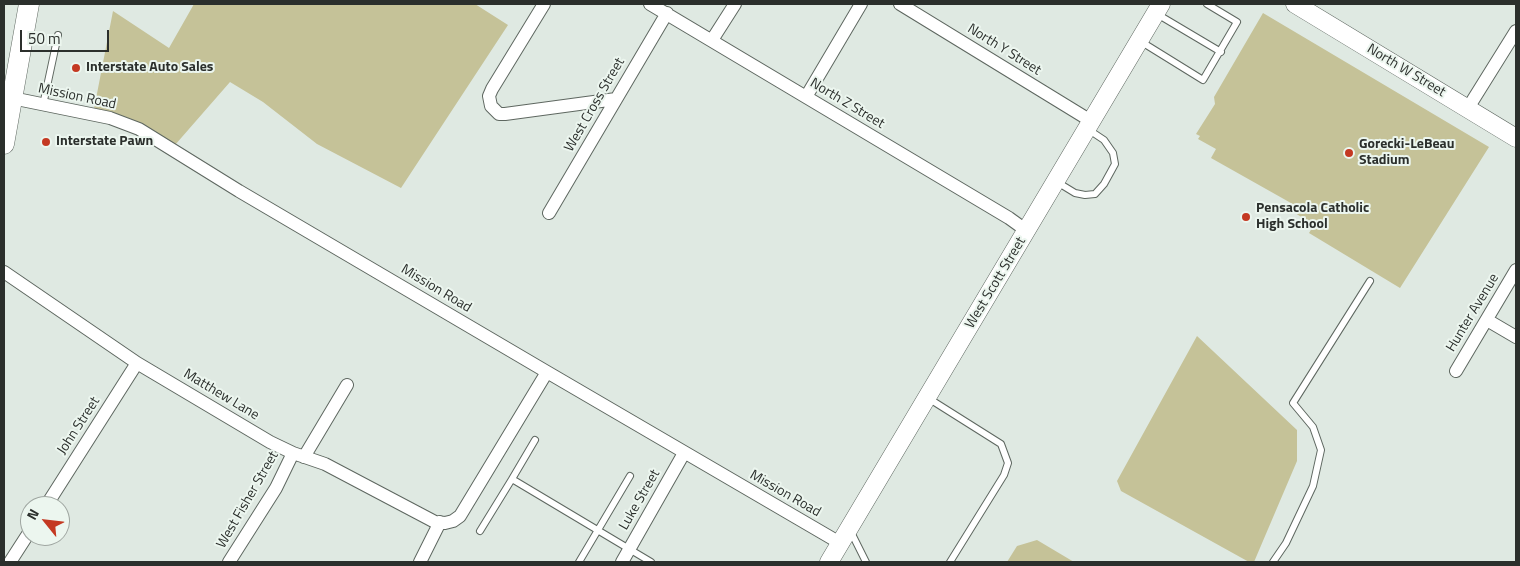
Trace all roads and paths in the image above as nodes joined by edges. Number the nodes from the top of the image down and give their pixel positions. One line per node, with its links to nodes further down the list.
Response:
1 (29, 4): 16 (main road)
2 (544, 4): 18 (street)
3 (650, 4): 10 (street, North Z Street)
4 (735, 4): 13 (street)
5 (861, 4): 17 (street)
6 (900, 4): 21 (street, North Y Street)
7 (1207, 4): 15 (lane)
8 (1303, 6): 20 (street, North W Street)
9 (1158, 7): 14 (street, West Scott Street); 15 (lane)
10 (666, 13): 13 (street, North Z Street); 18 (street, West Cross Street)
11 (1516, 31): 20 (street)
12 (58, 35): 19 (lane)
13 (712, 40): 17 (street, North Z Street)
14 (1139, 41): 15 (lane); 21 (street, West Scott Street)
15 (1220, 52)
16 (8, 97): 19 (street, Mission Road); 23 (main road)
17 (806, 97): 26 (street, North Z Street)
18 (616, 99): 25 (street, West Cross Street)
19 (42, 105): 34 (street, Mission Road)
20 (1468, 108): 22 (street, North W Street)
21 (1089, 125): 24 (street, West Scott Street); 24 (lane)
22 (1516, 138)
23 (4, 144)
24 (1056, 182): 26 (street, West Scott Street)
25 (549, 213)
26 (1027, 231): 36 (street, West Scott Street)
27 (1516, 270): 30 (street, Hunter Avenue)
28 (4, 272): 32 (street, Matthew Lane)
29 (1370, 282): 58 (lane)
30 (1487, 320): 31 (street); 33 (street, Hunter Avenue)
31 (1516, 337)
32 (137, 363): 39 (street, Matthew Lane); 42 (street, John Street)
33 (1456, 371)
34 (547, 372): 38 (street, Mission Road); 43 (street)
35 (347, 385): 39 (street, West Fisher Street)
36 (927, 398): 46 (street, West Scott Street); 57 (lane)
37 (535, 440): 41 (lane)
38 (684, 453): 46 (street, Mission Road); 48 (street, Luke Street)
39 (298, 455): 43 (street, Matthew Lane); 50 (street, West Fisher Street)
40 (630, 476): 44 (lane)
41 (512, 478): 44 (lane); 45 (lane)
42 (52, 496)
43 (437, 522): 51 (street)
44 (598, 530): 48 (lane); 52 (lane)
45 (480, 531)
46 (845, 535): 55 (street, West Scott Street); 56 (lane)
47 (20, 546): 49 (street)
48 (629, 549): 53 (street, Luke Street); 54 (lane)
49 (10, 562)
50 (229, 562)
51 (420, 562)
52 (579, 562)
53 (622, 562)
54 (651, 562)
55 (829, 562)
56 (866, 562)
57 (950, 562)
58 (1273, 562)

